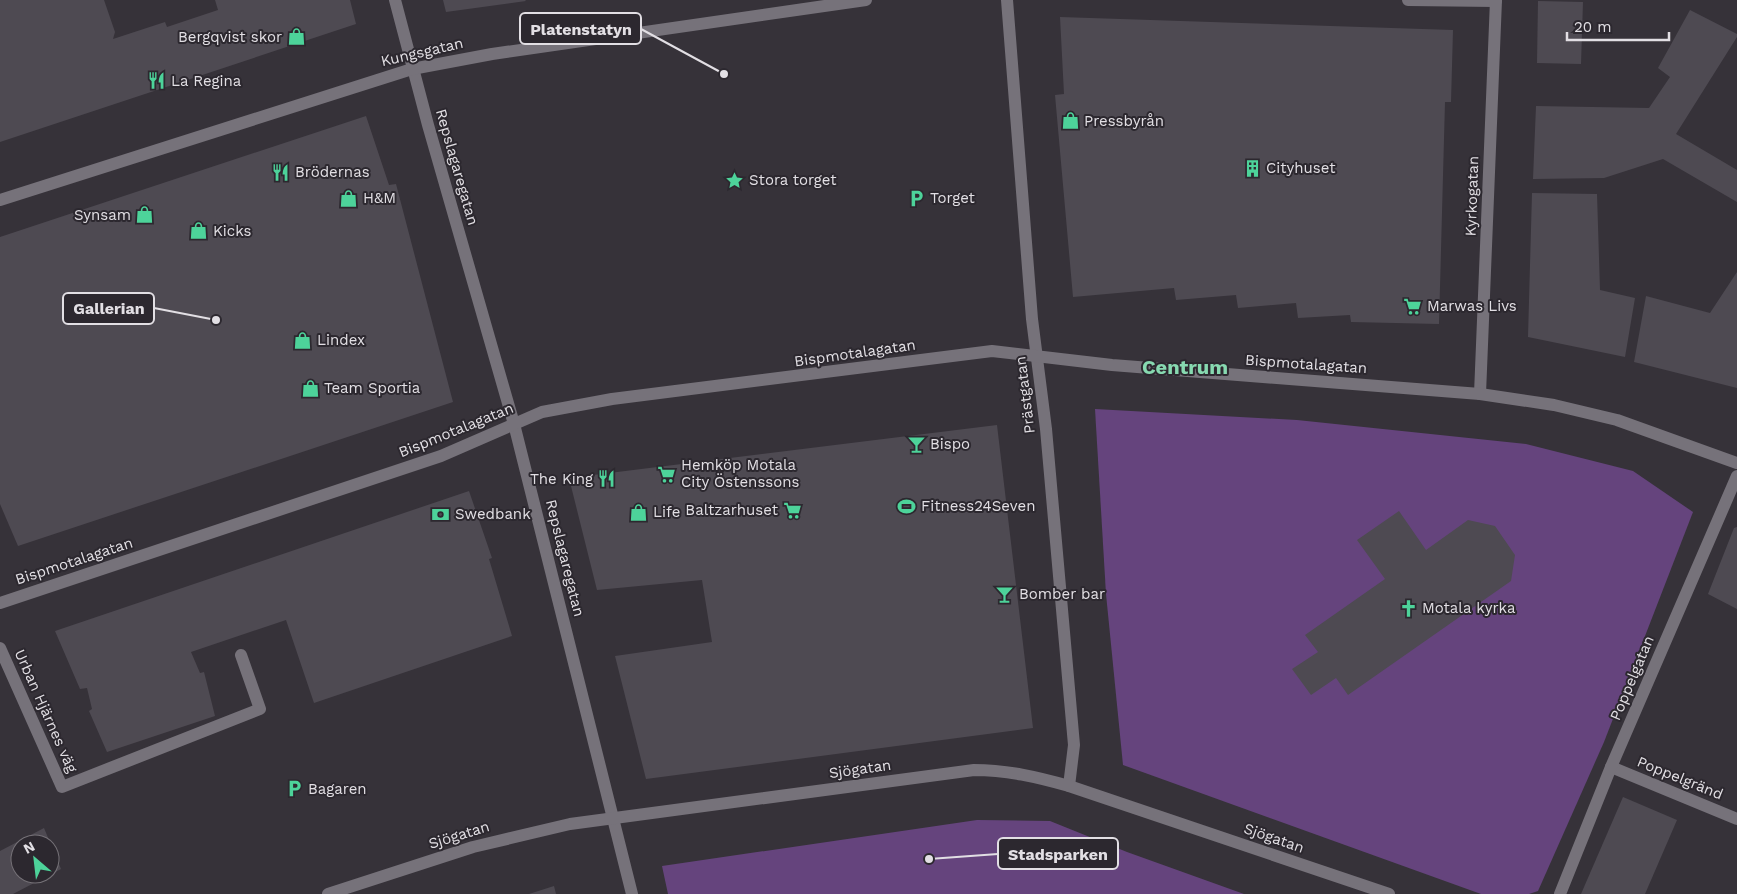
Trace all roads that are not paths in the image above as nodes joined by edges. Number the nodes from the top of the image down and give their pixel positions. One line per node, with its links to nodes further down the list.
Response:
1 (395, 0): 6 (street, Repslagaregatan)
2 (866, 0): 6 (street, Kungsgatan)
3 (1007, 0): 8 (street, Prästgatan)
4 (1408, 0): 5 (street)
5 (1496, 0): 9 (street, Kyrkogatan)
6 (412, 68): 7 (street, Kungsgatan); 10 (street, Repslagaregatan)
7 (0, 200)
8 (1037, 358): 9 (street, Bispmotalagatan); 10 (street, Bispmotalagatan); 17 (street, Prästgatan)
9 (1480, 394): 11 (street, Bispmotalagatan)
10 (514, 424): 13 (street, Bispmotalagatan); 18 (street, Repslagaregatan)
11 (1737, 463)
12 (1737, 476): 16 (street, Poppelgatan)
13 (0, 603)
14 (0, 648): 15 (street, Urban Hjärnes väg)
15 (241, 655)
16 (1611, 767): 19 (street, Poppelgränd); 23 (street, Poppelgatan)
17 (1069, 786): 18 (street, Sjögatan); 22 (street, Sjögatan)
18 (613, 818): 20 (street, Sjögatan); 21 (street, Repslagaregatan)
19 (1737, 818)
20 (328, 894)
21 (632, 894)
22 (1389, 894)
23 (1560, 894)

